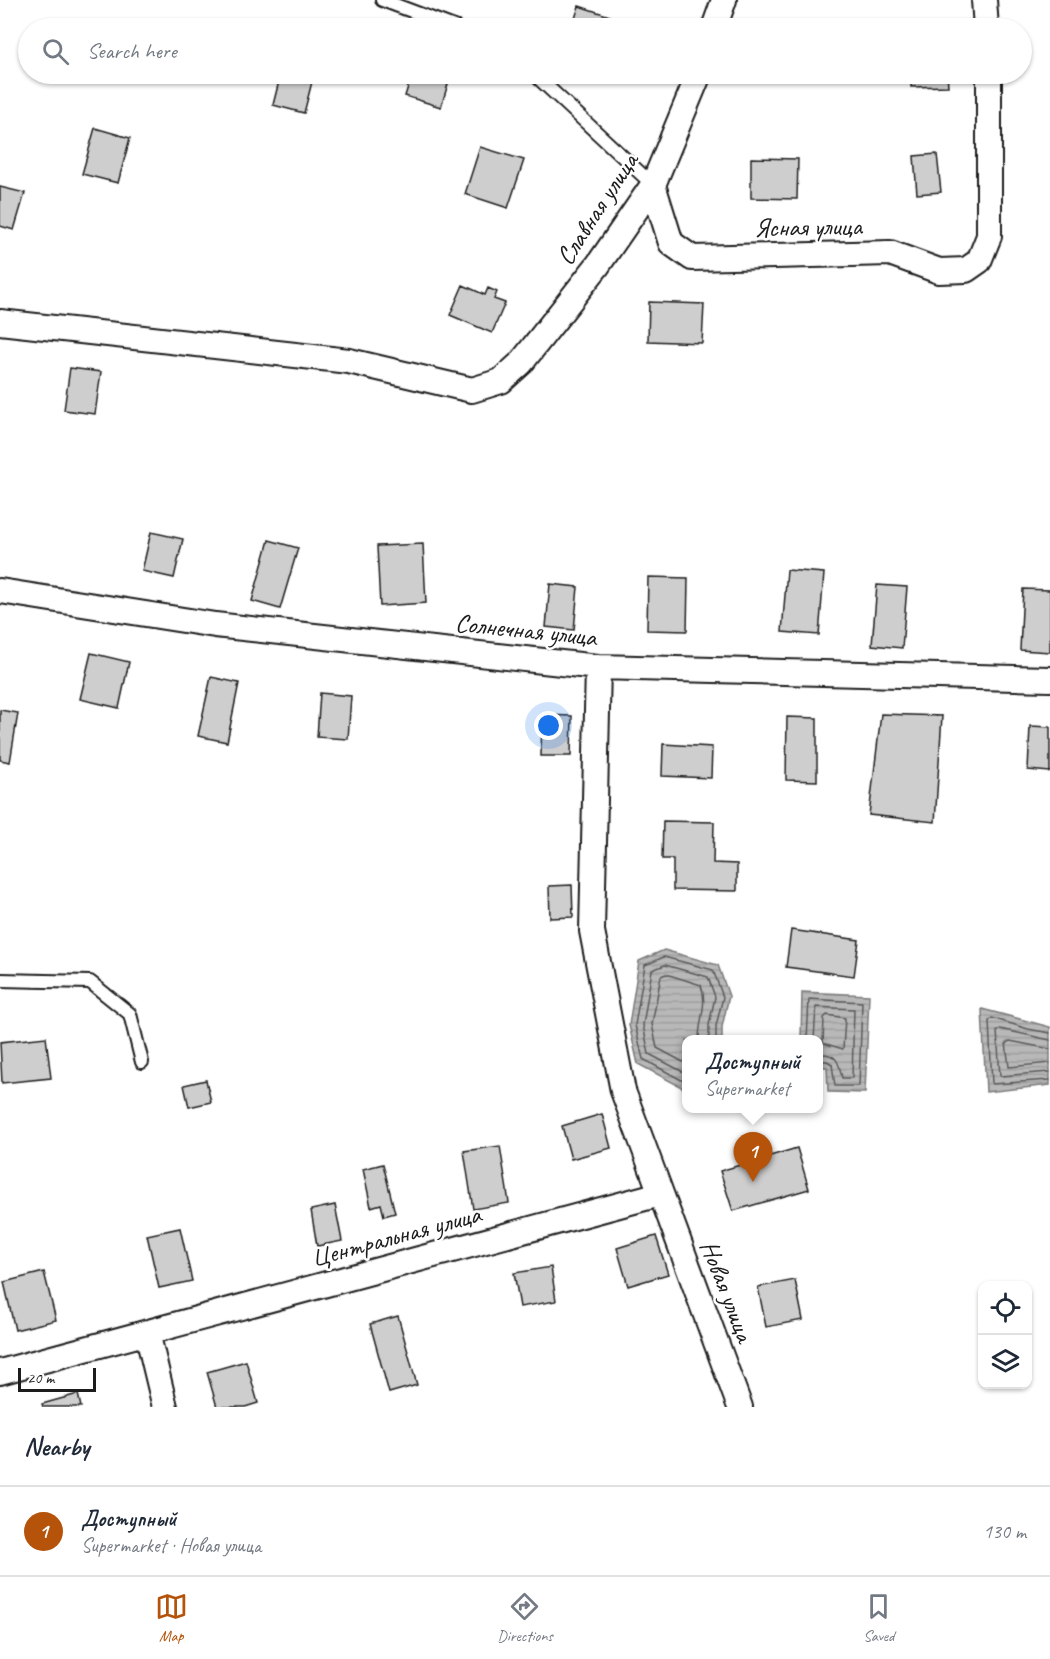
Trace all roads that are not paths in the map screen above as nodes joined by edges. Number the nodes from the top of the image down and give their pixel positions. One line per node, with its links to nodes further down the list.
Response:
1 (382, 0): 4 (lane)
2 (724, 0): 5 (street)
3 (984, 0): 6 (street)
4 (430, 18)
5 (718, 18)
6 (985, 18)
7 (545, 84): 10 (lane)
8 (695, 84): 10 (street, Славная улица)
9 (989, 84): 10 (street, Ясная улица)
10 (653, 185): 11 (street, Славная улица)
11 (0, 322)
12 (0, 591): 13 (street, Солнечная улица)
13 (598, 667): 14 (street, Солнечная улица); 17 (street, Новая улица)
14 (1050, 679)
15 (0, 980): 16 (lane)
16 (142, 1062)
17 (660, 1194): 18 (street, Центральная улица); 21 (street, Новая улица)
18 (147, 1332): 19 (street, Центральная улица); 20 (street)
19 (0, 1372)
20 (165, 1407)
21 (740, 1407)

